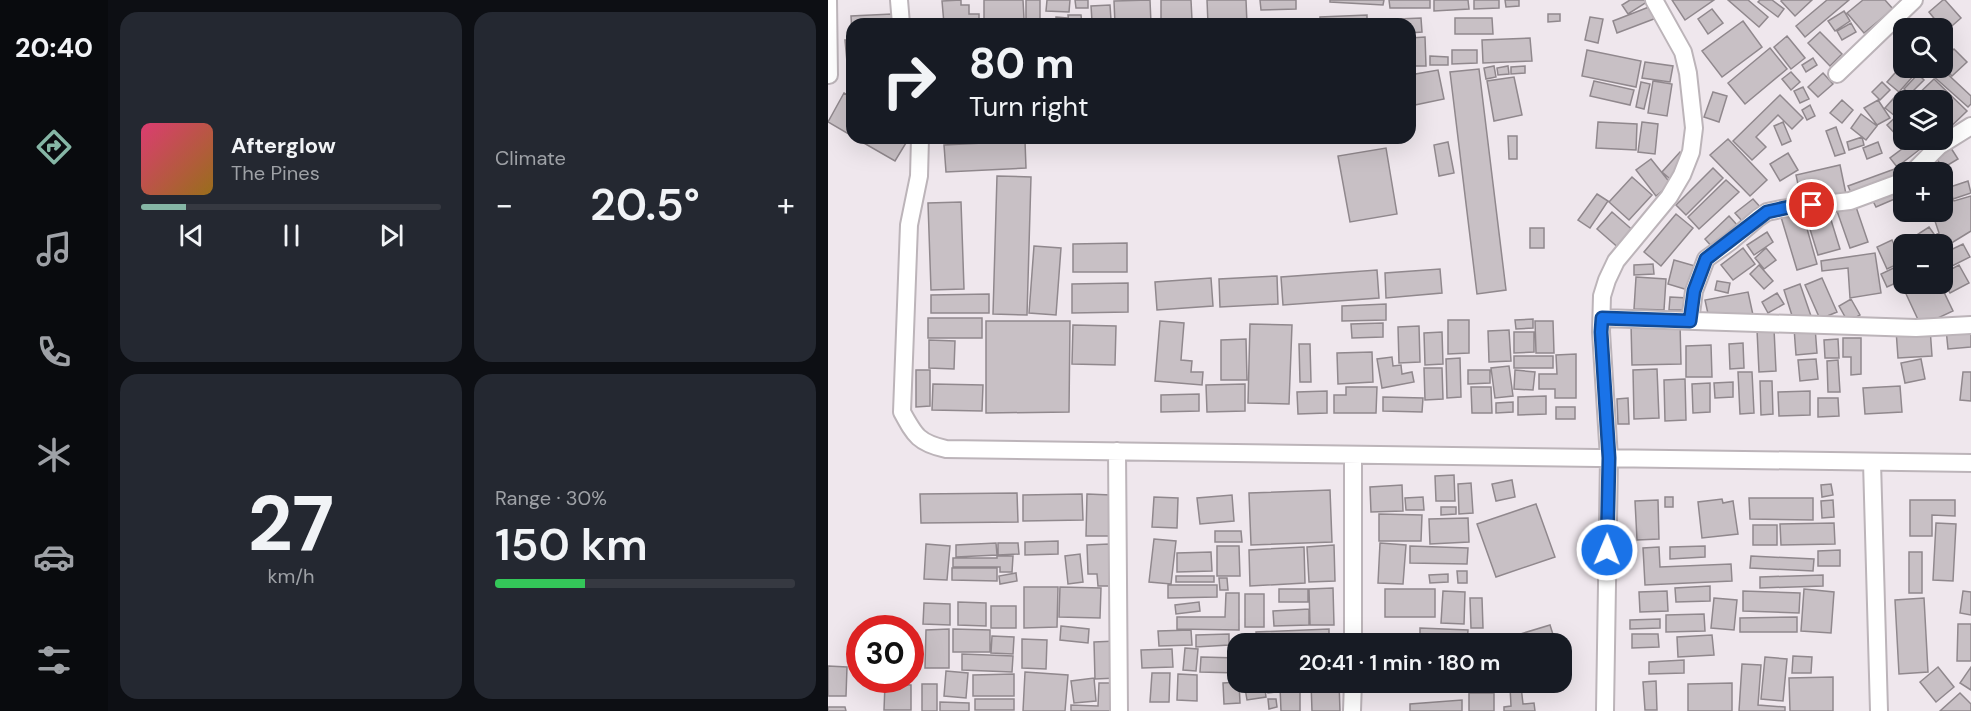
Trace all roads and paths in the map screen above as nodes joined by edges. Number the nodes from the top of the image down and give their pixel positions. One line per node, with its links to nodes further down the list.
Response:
1 (828, 0): 7 (street)
2 (899, 0): 5 (street)
3 (1654, 0): 12 (street)
4 (1914, 0): 6 (street)
5 (900, 18)
6 (1837, 74)
7 (829, 75)
8 (1971, 126): 10 (street)
9 (920, 144): 15 (street)
10 (1923, 162)
11 (1893, 185): 13 (street)
12 (1602, 318): 13 (street); 17 (street)
13 (1690, 321): 14 (street)
14 (1971, 325)
15 (1117, 451): 16 (street); 22 (street)
16 (1353, 455): 17 (street); 20 (street)
17 (1609, 458): 18 (street); 24 (street)
18 (1872, 462): 19 (street); 25 (street)
19 (1971, 463)
20 (1353, 633)
21 (1353, 693): 23 (street)
22 (1119, 711)
23 (1353, 711)
24 (1605, 711)
25 (1880, 711)

